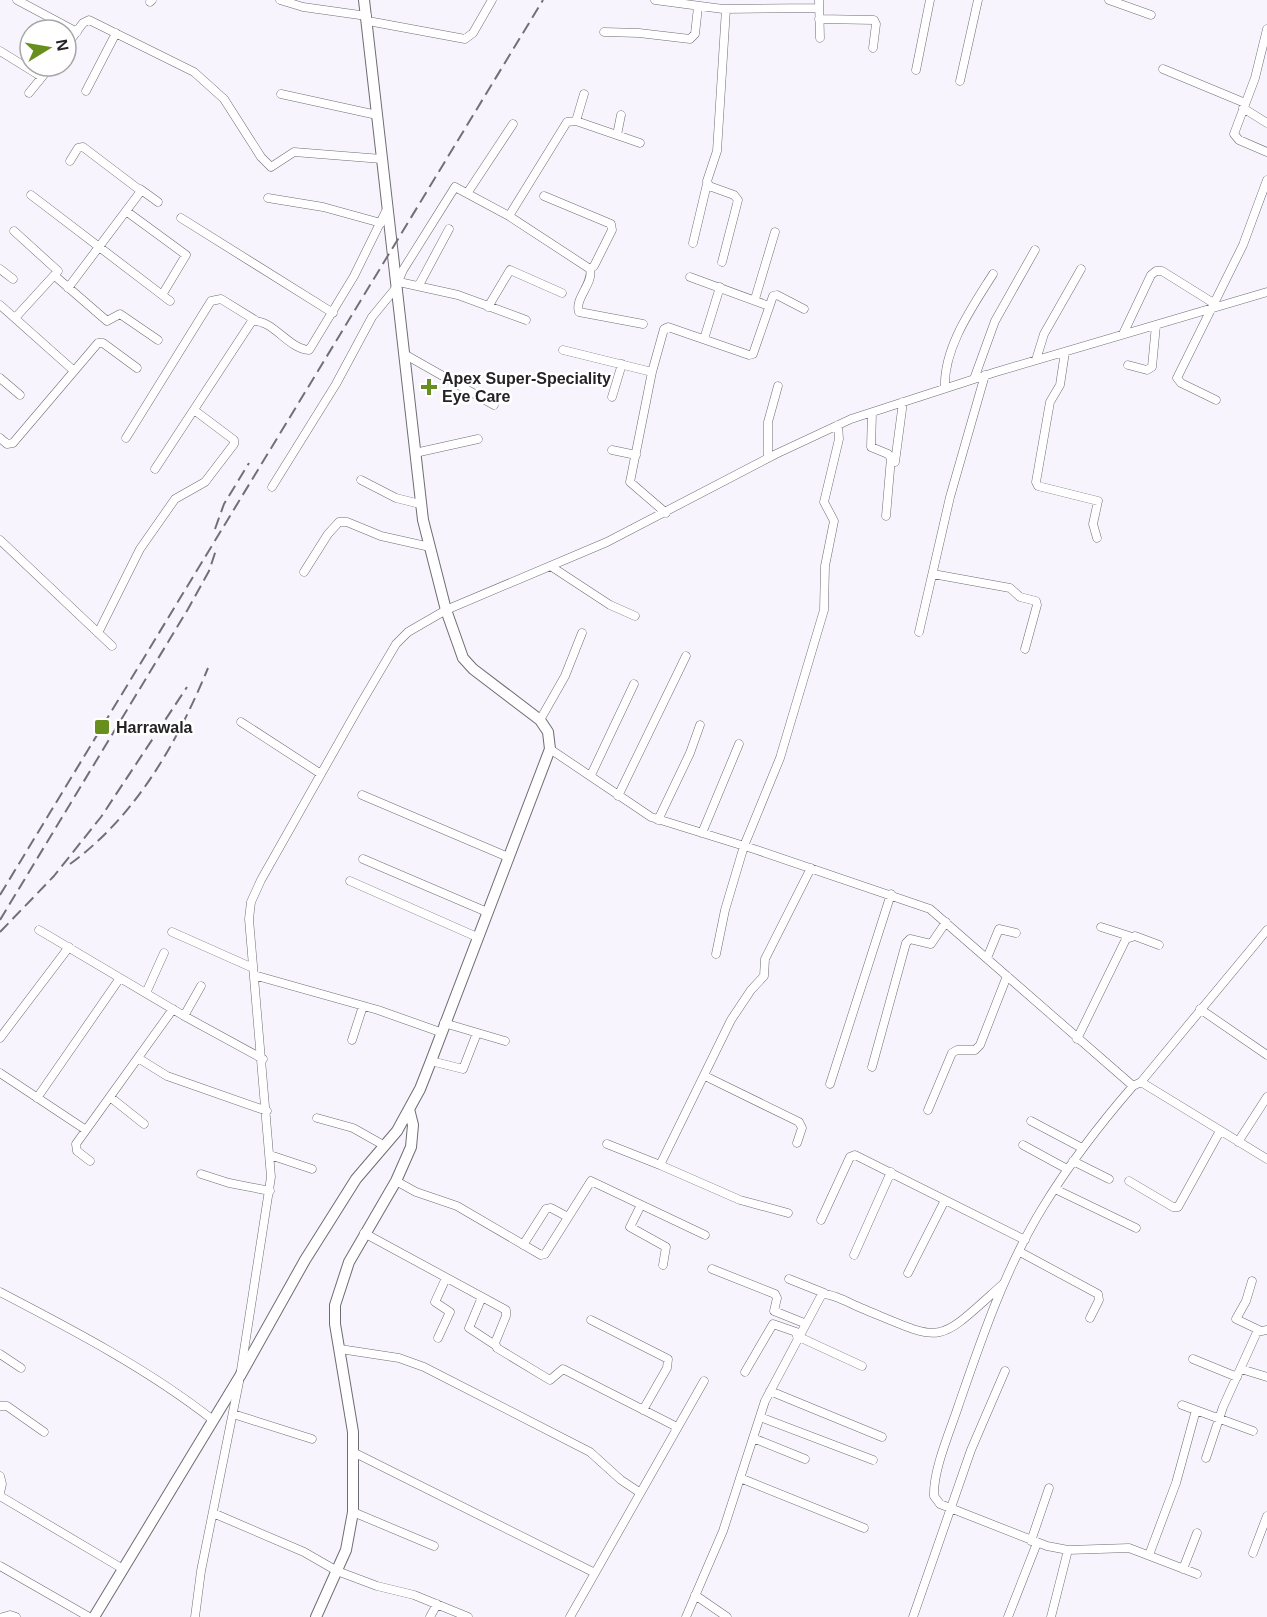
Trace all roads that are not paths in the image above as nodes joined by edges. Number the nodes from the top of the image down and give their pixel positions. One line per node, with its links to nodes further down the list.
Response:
1 (17, 0): 13 (street)
2 (280, 0): 14 (street)
3 (364, 0): 14 (street)
4 (492, 0): 14 (street)
5 (655, 0): 10 (street)
6 (930, 0): 25 (street)
7 (978, 0): 27 (street)
8 (1109, 0): 12 (street)
9 (819, 4): 11 (street); 15 (street)
10 (698, 7): 11 (street); 18 (street)
11 (726, 9): 44 (street)
12 (1151, 15)
13 (51, 18)
14 (367, 19): 33 (street)
15 (819, 19): 20 (street); 21 (street)
16 (1267, 29): 32 (street)
17 (78, 31): 19 (street)
18 (604, 32)
19 (116, 33): 28 (street); 41 (street)
20 (820, 38)
21 (873, 48)
22 (0, 51): 23 (street)
23 (18, 62)
24 (1163, 69): 32 (street)
25 (916, 70)
26 (41, 78): 29 (street)
27 (960, 81)
28 (86, 91)
29 (29, 93)
30 (281, 94): 33 (street)
31 (584, 94): 35 (street)
32 (1244, 105): 36 (street); 40 (street)
33 (377, 115): 41 (street)
34 (621, 115): 38 (street)
35 (576, 121): 38 (street); 53 (street)
36 (1267, 123)
37 (513, 124): 46 (street)
38 (617, 135): 39 (street)
39 (640, 142)
40 (1267, 152)
41 (382, 159): 52 (street)
42 (69, 161): 45 (street)
43 (1267, 183): 81 (street)
44 (708, 184): 59 (street); 62 (street)
45 (141, 189): 50 (street); 51 (street)
46 (468, 192): 53 (street); 70 (street)
47 (31, 195): 60 (street)
48 (544, 196): 64 (street)
49 (268, 198): 55 (street)
50 (158, 202)
51 (126, 211): 60 (street); 76 (street)
52 (386, 211): 55 (street); 70 (street)
53 (509, 216): 64 (street)
54 (181, 219): 84 (street)
55 (381, 223): 84 (street)
56 (449, 229): 71 (street)
57 (14, 231): 67 (street)
58 (775, 232): 77 (street)
59 (693, 243)
60 (99, 249): 73 (street); 76 (street)
61 (1035, 250): 104 (street)
62 (722, 262)
63 (0, 269): 69 (street)
64 (590, 269): 88 (street)
65 (1081, 269): 96 (street)
66 (993, 274): 106 (street)
67 (55, 276): 73 (street); 85 (street)
68 (690, 277): 72 (street)
69 (13, 279)
70 (397, 285): 71 (street); 95 (street); 125 (street)
71 (419, 285): 82 (street)
72 (720, 287): 77 (street); 91 (street)
73 (69, 288): 92 (street)
74 (1267, 292): 81 (street)
75 (562, 293): 82 (street)
76 (162, 295): 78 (street)
77 (755, 299): 80 (street)
78 (170, 302)
79 (0, 305): 85 (street)
80 (769, 306): 83 (street); 91 (street)
81 (1214, 306): 89 (street); 90 (street); 109 (street)
82 (488, 307): 87 (street)
83 (804, 309)
84 (333, 314): 86 (street)
85 (15, 318): 100 (street)
86 (255, 320): 112 (street); 116 (street)
87 (526, 320)
88 (643, 324)
89 (1156, 324): 90 (street); 98 (street)
90 (1123, 334): 94 (street)
91 (704, 339): 101 (street)
92 (158, 340)
93 (563, 350): 97 (street)
94 (1065, 352): 96 (street); 129 (street)
95 (404, 354): 111 (street); 119 (street)
96 (1036, 360): 102 (street)
97 (622, 364): 101 (street); 108 (street)
98 (1128, 365)
99 (137, 368): 100 (street)
100 (73, 370): 115 (street)
101 (652, 372): 120 (street)
102 (985, 375): 104 (street); 134 (street)
103 (0, 378): 107 (street)
104 (974, 379): 106 (street)
105 (778, 386): 121 (street)
106 (945, 388): 110 (street)
107 (20, 395)
108 (612, 397)
109 (1216, 400)
110 (903, 402): 113 (street); 122 (street)
111 (494, 405)
112 (194, 410): 123 (street); 138 (street)
113 (872, 412): 114 (street); 128 (street)
114 (838, 425): 121 (street); 155 (street)
115 (0, 438)
116 (126, 438)
117 (478, 439): 119 (street)
118 (612, 450): 120 (street)
119 (415, 453): 126 (street)
120 (636, 455): 127 (street)
121 (768, 458): 127 (street)
122 (895, 462)
123 (155, 469)
124 (361, 480): 126 (street)
125 (272, 487)
126 (420, 504): 131 (street)
127 (666, 513): 132 (street)
128 (886, 516)
129 (1097, 538)
130 (0, 540): 138 (street)
131 (430, 547): 133 (street); 135 (street)
132 (552, 567): 135 (street); 136 (street)
133 (304, 572)
134 (933, 574): 137 (street); 141 (street)
135 (446, 610): 144 (street); 149 (street)
136 (635, 616)
137 (919, 632)
138 (98, 633): 140 (street)
139 (582, 633): 144 (street)
140 (112, 646)
141 (1025, 649)
142 (686, 656): 152 (street)
143 (634, 684): 150 (street)
144 (540, 720): 148 (street)
145 (241, 722): 149 (street)
146 (700, 725): 153 (street)
147 (739, 744): 154 (street)
148 (550, 749): 150 (street); 156 (street)
149 (321, 774): 175 (street)
150 (591, 776): 152 (street)
151 (362, 795): 156 (street)
152 (618, 796): 153 (street)
153 (658, 819): 154 (street)
154 (702, 833): 155 (street)
155 (744, 846): 158 (street); 173 (street)
156 (508, 857): 161 (street)
157 (363, 859): 161 (street)
158 (812, 868): 160 (street); 196 (street)
159 (350, 881): 169 (street)
160 (891, 894): 162 (street); 197 (street)
161 (487, 912): 169 (street)
162 (946, 922): 174 (street); 194 (street)
163 (1101, 927): 168 (street)
164 (39, 930): 171 (street)
165 (1267, 930): 182 (street)
166 (172, 932): 175 (street)
167 (1016, 933): 174 (street)
168 (1129, 936): 170 (street); 187 (street)
169 (477, 937): 184 (street)
170 (1159, 945)
171 (69, 947): 177 (street); 186 (street)
172 (164, 953): 179 (street)
173 (716, 954)
174 (987, 958): 176 (street)
175 (254, 972): 180 (street); 192 (street)
176 (1007, 976): 187 (street); 203 (street)
177 (120, 978): 179 (street); 201 (street)
178 (201, 986): 183 (street)
179 (146, 993): 181 (street)
180 (363, 1006): 184 (street); 188 (street)
181 (173, 1009): 183 (street); 191 (street)
182 (1200, 1010): 190 (street); 198 (street)
183 (184, 1016): 192 (street)
184 (442, 1028): 185 (street); 193 (street)
185 (477, 1033): 189 (street); 193 (street)
186 (0, 1038)
187 (1077, 1039): 198 (street)
188 (352, 1040)
189 (505, 1041)
190 (1267, 1055)
191 (138, 1058): 199 (street); 204 (street)
192 (263, 1059): 204 (street)
193 (431, 1061): 202 (street)
194 (872, 1067)
195 (0, 1073): 201 (street)
196 (705, 1076): 211 (street); 219 (street)
197 (830, 1084)
198 (1137, 1084): 209 (street); 215 (street)
199 (110, 1097): 207 (street); 208 (street)
200 (1267, 1097): 210 (street)
201 (37, 1098): 208 (street)
202 (409, 1109): 214 (street); 225 (street)
203 (928, 1110)
204 (267, 1111): 216 (street)
205 (317, 1118): 214 (street)
206 (1031, 1121): 215 (street)
207 (144, 1124)
208 (86, 1130): 218 (street)
209 (1220, 1131): 210 (street); 226 (street)
210 (1238, 1142): 217 (street)
211 (796, 1143)
212 (607, 1144): 219 (street)
213 (1023, 1145): 220 (street)
214 (385, 1146): 266 (street)
215 (1082, 1148): 220 (street)
216 (270, 1155): 221 (street); 228 (street)
217 (1267, 1160)
218 (90, 1161)
219 (660, 1165): 231 (street)
220 (1070, 1165): 224 (street); 227 (street)
221 (312, 1169)
222 (891, 1172): 229 (street); 233 (street); 240 (street)
223 (201, 1174): 228 (street)
224 (1109, 1179)
225 (396, 1181): 235 (street); 238 (street)
226 (1129, 1181)
227 (1055, 1189): 234 (street); 237 (street)
228 (270, 1191): 266 (street)
229 (945, 1200): 237 (street); 243 (street)
230 (641, 1205): 232 (street); 236 (street); 241 (street)
231 (788, 1213)
232 (568, 1217): 238 (street); 238 (street)
233 (822, 1220)
234 (1136, 1228)
235 (364, 1233): 244 (street); 258 (street)
236 (705, 1235)
237 (1025, 1240): 239 (street)
238 (523, 1245)
239 (1020, 1252): 247 (street); 251 (street)
240 (854, 1256)
241 (663, 1264)
242 (712, 1269): 253 (street)
243 (908, 1274)
244 (446, 1278): 250 (street); 256 (street)
245 (789, 1279): 249 (street)
246 (1252, 1281): 254 (street)
247 (1006, 1282): 249 (street); 293 (street)
248 (0, 1292): 277 (street)
249 (824, 1293): 253 (street)
250 (482, 1298): 257 (street); 257 (street)
251 (1090, 1318)
252 (591, 1320): 272 (street)
253 (804, 1323): 255 (street)
254 (1263, 1330): 265 (street)
255 (798, 1335): 261 (street); 264 (street); 269 (street)
256 (438, 1338)
257 (495, 1345): 272 (street)
258 (340, 1348): 284 (street); 291 (street)
259 (0, 1354): 262 (street)
260 (1193, 1359): 265 (street)
261 (862, 1366)
262 (21, 1368)
263 (1005, 1371): 293 (street)
264 (745, 1372)
265 (1239, 1373): 267 (street); 276 (street)
266 (240, 1376): 274 (street); 277 (street)
267 (1267, 1377)
268 (704, 1382): 278 (street)
269 (770, 1391): 275 (street); 281 (street)
270 (1182, 1405): 273 (street)
271 (0, 1406): 280 (street)
272 (643, 1410): 278 (street)
273 (1196, 1410): 276 (street); 303 (street)
274 (233, 1414): 283 (street); 295 (street)
275 (760, 1417): 282 (street); 287 (street)
276 (1220, 1418): 279 (street); 285 (street)
277 (213, 1420): 305 (street)
278 (677, 1426): 291 (street)
279 (1253, 1431)
280 (44, 1432)
281 (882, 1437)
282 (753, 1438): 286 (street); 289 (street)
283 (312, 1439)
284 (355, 1453): 294 (street); 308 (street)
285 (1206, 1458)
286 (805, 1459)
287 (873, 1460)
288 (0, 1476): 292 (street)
289 (740, 1478): 297 (street); 310 (street)
290 (1048, 1488): 299 (street)
291 (639, 1491): 308 (street)
292 (0, 1495): 305 (street)
293 (950, 1508): 299 (street); 323 (street)
294 (353, 1512): 300 (street); 307 (street)
295 (213, 1513): 307 (street); 316 (street)
296 (1267, 1516): 302 (street)
297 (864, 1528)
298 (1197, 1533): 306 (street)
299 (1034, 1542): 301 (street); 324 (street)
300 (434, 1546)
301 (1068, 1550): 303 (street); 325 (street)
302 (1253, 1553)
303 (1149, 1555): 306 (street)
304 (0, 1566): 314 (street)
305 (123, 1569): 315 (street)
306 (1183, 1569): 309 (street)
307 (337, 1571): 311 (street); 317 (street)
308 (595, 1574): 320 (street)
309 (1197, 1574)
310 (695, 1595): 321 (street); 322 (street)
311 (437, 1604): 318 (street); 319 (street)
312 (3, 1617): 313 (street)
313 (16, 1617)
314 (89, 1617)
315 (94, 1617)
316 (195, 1617)
317 (316, 1617)
318 (430, 1617)
319 (468, 1617)
320 (570, 1617)
321 (686, 1617)
322 (727, 1617)
323 (913, 1617)
324 (1008, 1617)
325 (1051, 1617)

